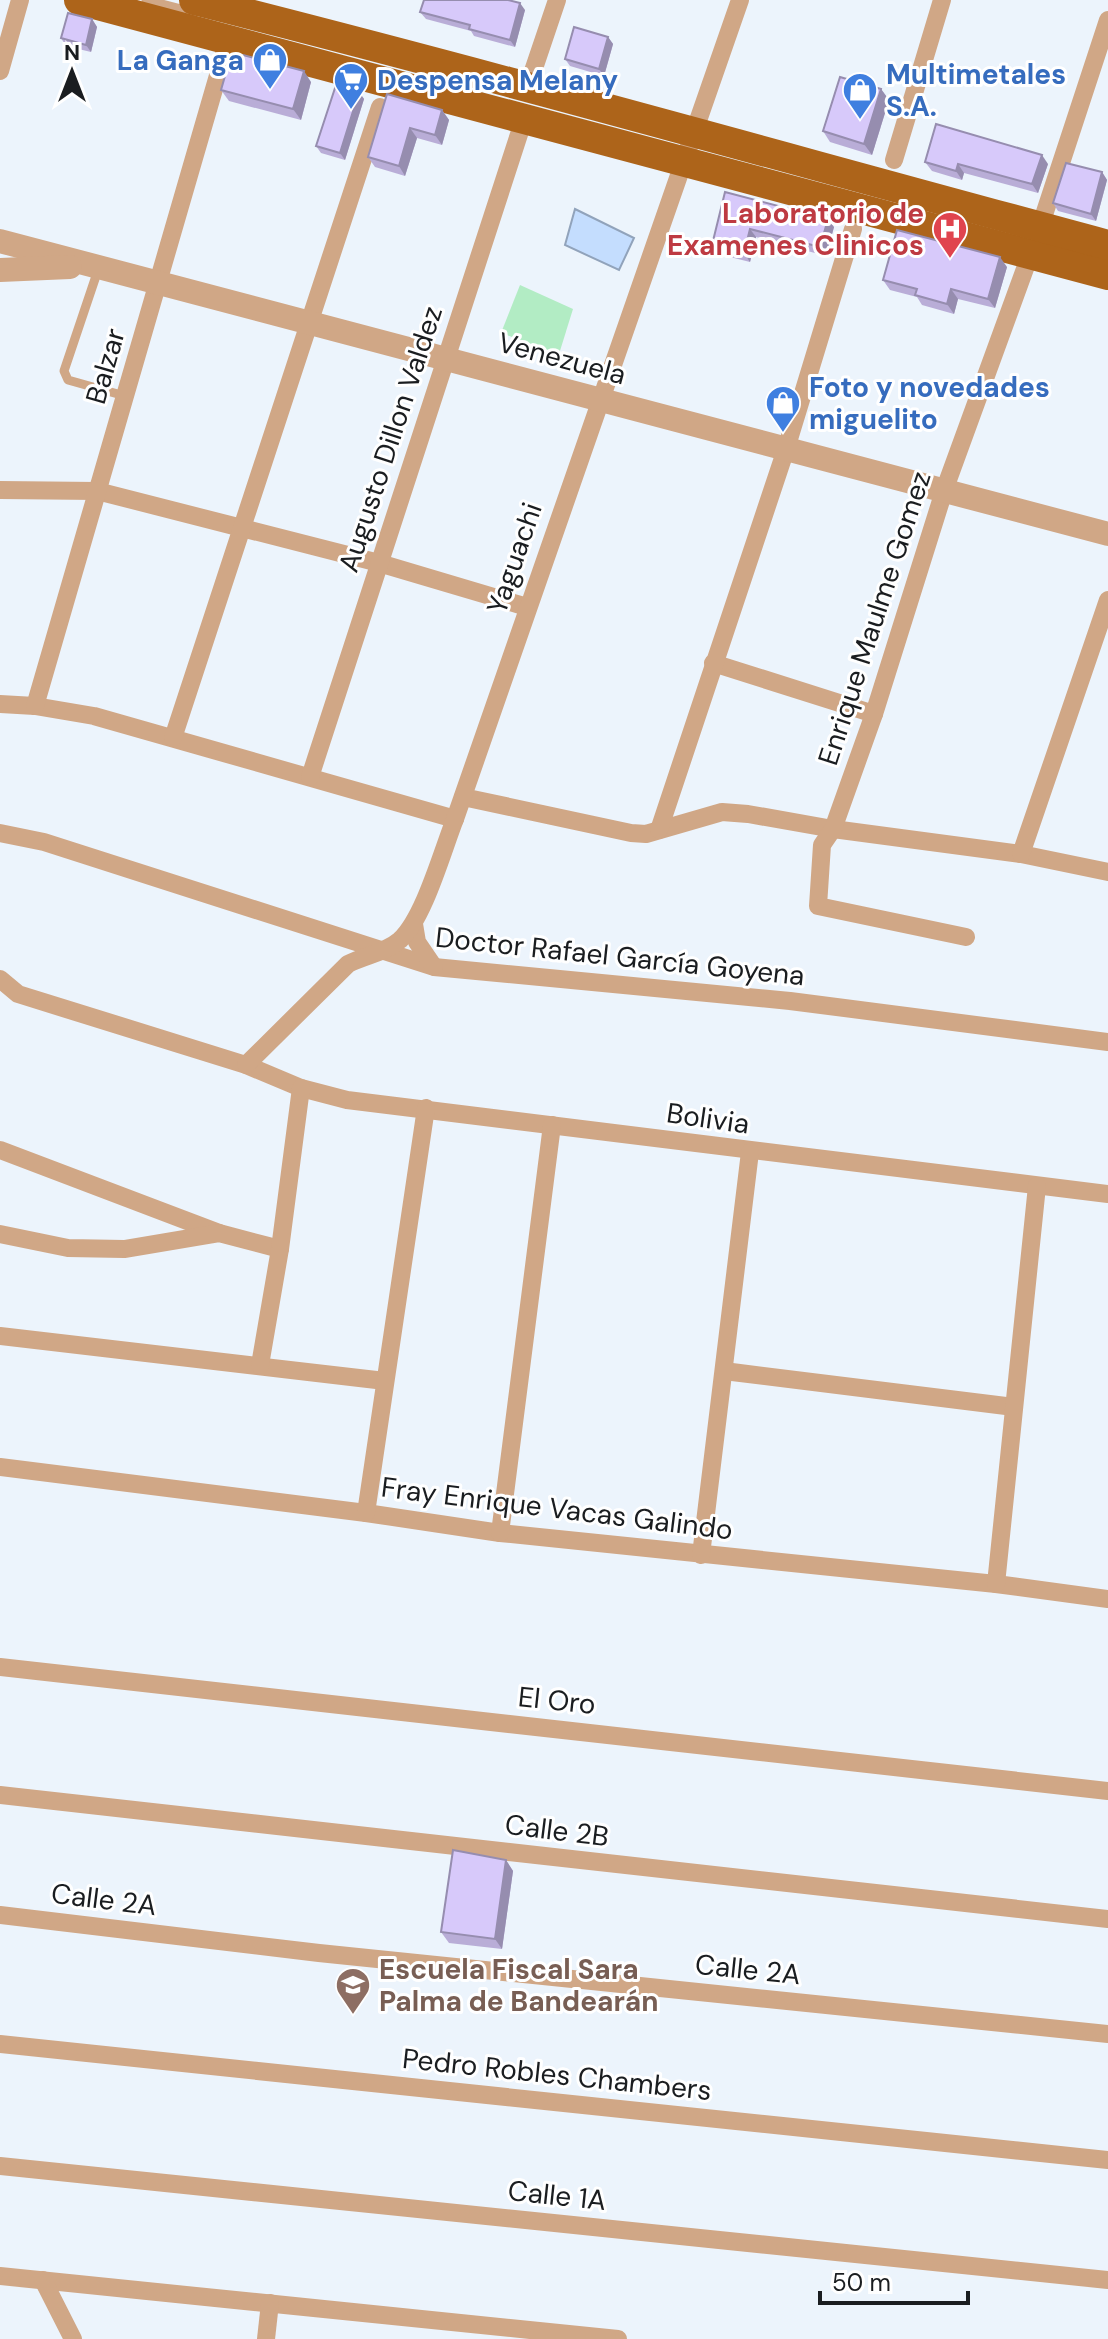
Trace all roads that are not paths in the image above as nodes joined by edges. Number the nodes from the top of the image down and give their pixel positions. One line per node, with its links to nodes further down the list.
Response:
1 (20, 0): 12 (street)
2 (79, 0): 11 (main road)
3 (103, 0): 16 (lane)
4 (146, 0): 9 (lane)
5 (557, 0): 13 (street)
6 (740, 0): 16 (street, Yaguachi)
7 (942, 0): 17 (street)
8 (239, 5): 9 (main road); 13 (main road)
9 (200, 8)
10 (1108, 20): 20 (street, Enrique Maulme Gomez)
11 (228, 41): 15 (main road); 26 (street, Balzar)
12 (0, 71)
13 (528, 86): 16 (main road)
14 (380, 107): 27 (street)
15 (524, 119): 16 (main road); 28 (street, Augusto Dillon Valdez)
16 (687, 147): 20 (main road); 23 (lane); 30 (street, Yaguachi)
17 (894, 160)
18 (853, 229): 31 (street)
19 (0, 241): 22 (street, Venezuela)
20 (1035, 241): 21 (main road); 25 (main road); 34 (street, Enrique Maulme Gomez)
21 (1108, 245)
22 (99, 267): 24 (street); 26 (street, Venezuela); 29 (lane)
23 (1108, 268)
24 (0, 270)
25 (1108, 275)
26 (158, 283): 27 (street, Venezuela); 29 (street, Balzar)
27 (308, 322): 28 (street, Venezuela); 35 (street)
28 (446, 359): 30 (street, Venezuela); 37 (street, Augusto Dillon Valdez)
29 (125, 396): 33 (street, Balzar)
30 (600, 399): 31 (street, Venezuela); 39 (street, Yaguachi)
31 (786, 449): 34 (street, Venezuela); 40 (street)
32 (0, 490): 33 (street)
33 (97, 491): 35 (street); 42 (street, Balzar)
34 (944, 491): 36 (street, Venezuela); 43 (street, Enrique Maulme Gomez)
35 (241, 528): 37 (street); 44 (street)
36 (1108, 534)
37 (379, 563): 39 (street); 45 (street, Augusto Dillon Valdez)
38 (1108, 600): 51 (street)
39 (527, 607): 46 (street, Yaguachi)
40 (713, 663): 43 (street); 49 (street)
41 (0, 704): 42 (street)
42 (35, 706): 44 (street)
43 (874, 714): 48 (street, Enrique Maulme Gomez)
44 (173, 738): 45 (street)
45 (310, 777): 47 (street)
46 (463, 797): 47 (street, Yaguachi); 49 (street)
47 (455, 819): 53 (street, Yaguachi)
48 (833, 829): 49 (street); 51 (street); 54 (street, Enrique Maulme Gomez)
49 (659, 830)
50 (0, 833): 55 (street, Doctor Rafael García Goyena)
51 (1021, 854): 52 (street)
52 (1108, 872)
53 (414, 924): 55 (street, Yaguachi); 56 (street)
54 (966, 937)
55 (383, 951): 56 (street, Doctor Rafael García Goyena); 59 (street, Yaguachi)
56 (434, 967): 58 (street, Doctor Rafael García Goyena)
57 (0, 979): 59 (street, Bolivia)
58 (1108, 1042)
59 (246, 1065): 60 (street, Bolivia)
60 (301, 1088): 61 (street, Bolivia); 69 (street)
61 (426, 1108): 62 (street, Bolivia); 73 (street)
62 (552, 1125): 64 (street, Bolivia); 77 (street)
63 (0, 1150): 67 (street)
64 (750, 1152): 65 (street, Bolivia); 72 (street)
65 (1037, 1186): 66 (street, Bolivia); 74 (street)
66 (1108, 1194)
67 (219, 1233): 68 (street); 69 (street)
68 (0, 1234)
69 (280, 1249): 71 (street)
70 (0, 1336): 71 (street)
71 (260, 1365): 73 (street)
72 (724, 1371): 74 (street); 78 (street)
73 (385, 1381): 76 (street)
74 (1014, 1407): 79 (street)
75 (0, 1467): 76 (street, Fray Enrique Vacas Galindo)
76 (366, 1513): 77 (street, Fray Enrique Vacas Galindo)
77 (500, 1533): 78 (street, Fray Enrique Vacas Galindo)
78 (701, 1555): 79 (street, Fray Enrique Vacas Galindo)
79 (996, 1584): 80 (street, Fray Enrique Vacas Galindo)
80 (1108, 1599)
81 (0, 1667): 82 (street, El Oro)
82 (1108, 1791)
83 (0, 1795): 85 (street, Calle 2B)
84 (0, 1915): 86 (street, Calle 2A)
85 (1108, 1919)
86 (1108, 2034)
87 (0, 2044): 88 (street, Pedro Robles Chambers)
88 (1108, 2160)
89 (0, 2166): 92 (street, Calle 1A)
90 (0, 2276): 91 (street)
91 (43, 2280): 93 (street); 95 (street)
92 (1108, 2280)
93 (270, 2303): 94 (street); 96 (street)
94 (438, 2330): 97 (street)
95 (73, 2339)
96 (266, 2339)
97 (618, 2339)

